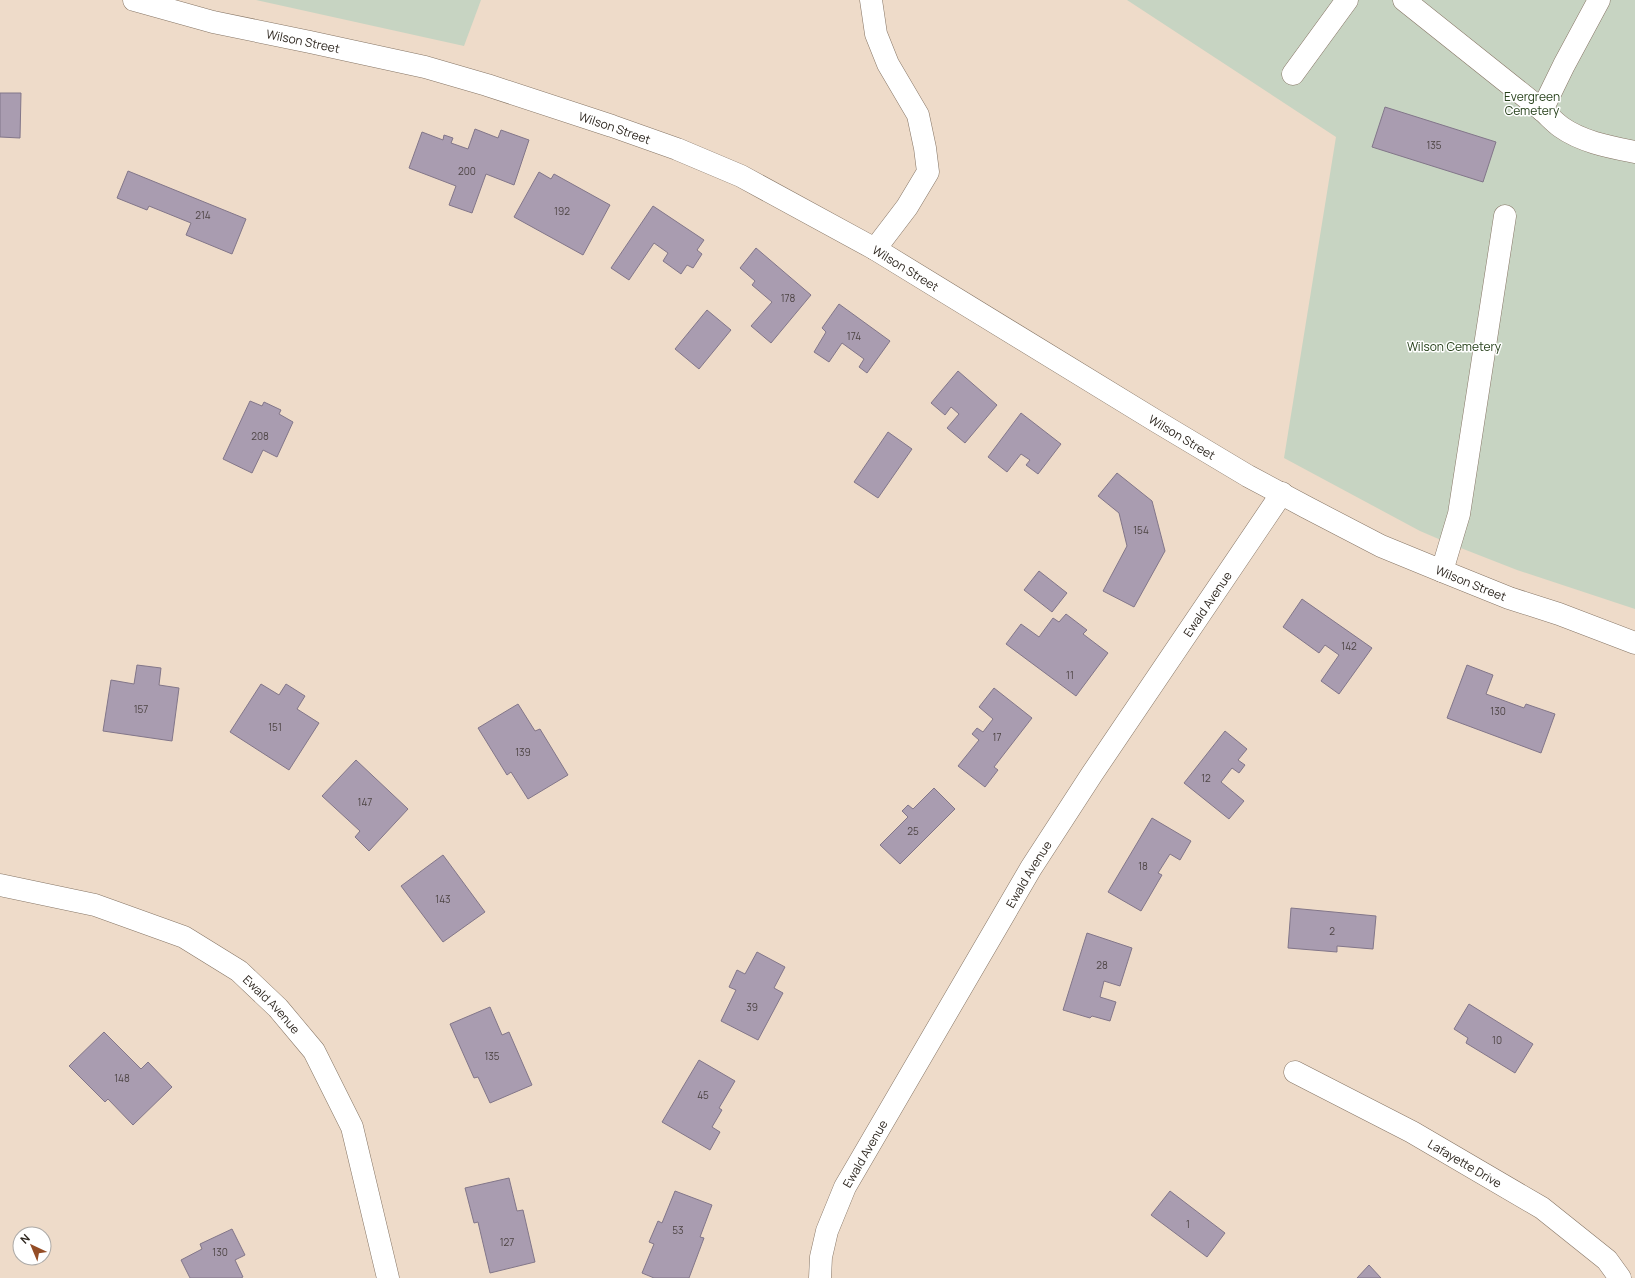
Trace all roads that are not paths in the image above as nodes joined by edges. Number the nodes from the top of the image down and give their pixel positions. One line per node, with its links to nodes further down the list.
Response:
1 (134, 0): 10 (street, Wilson Street)
2 (871, 0): 10 (street)
3 (1347, 0): 6 (street)
4 (1404, 0): 7 (street)
5 (1599, 0): 7 (street)
6 (1293, 74)
7 (1542, 110): 8 (street)
8 (1635, 152)
9 (1505, 216): 12 (street)
10 (875, 249): 11 (street, Wilson Street)
11 (1282, 493): 12 (street, Wilson Street); 17 (street, Ewald Avenue)
12 (1442, 571): 13 (street, Wilson Street)
13 (1635, 643)
14 (0, 885): 16 (street, Ewald Avenue)
15 (1294, 1072): 18 (street, Lafayette Drive)
16 (388, 1278)
17 (820, 1278)
18 (1620, 1278)

